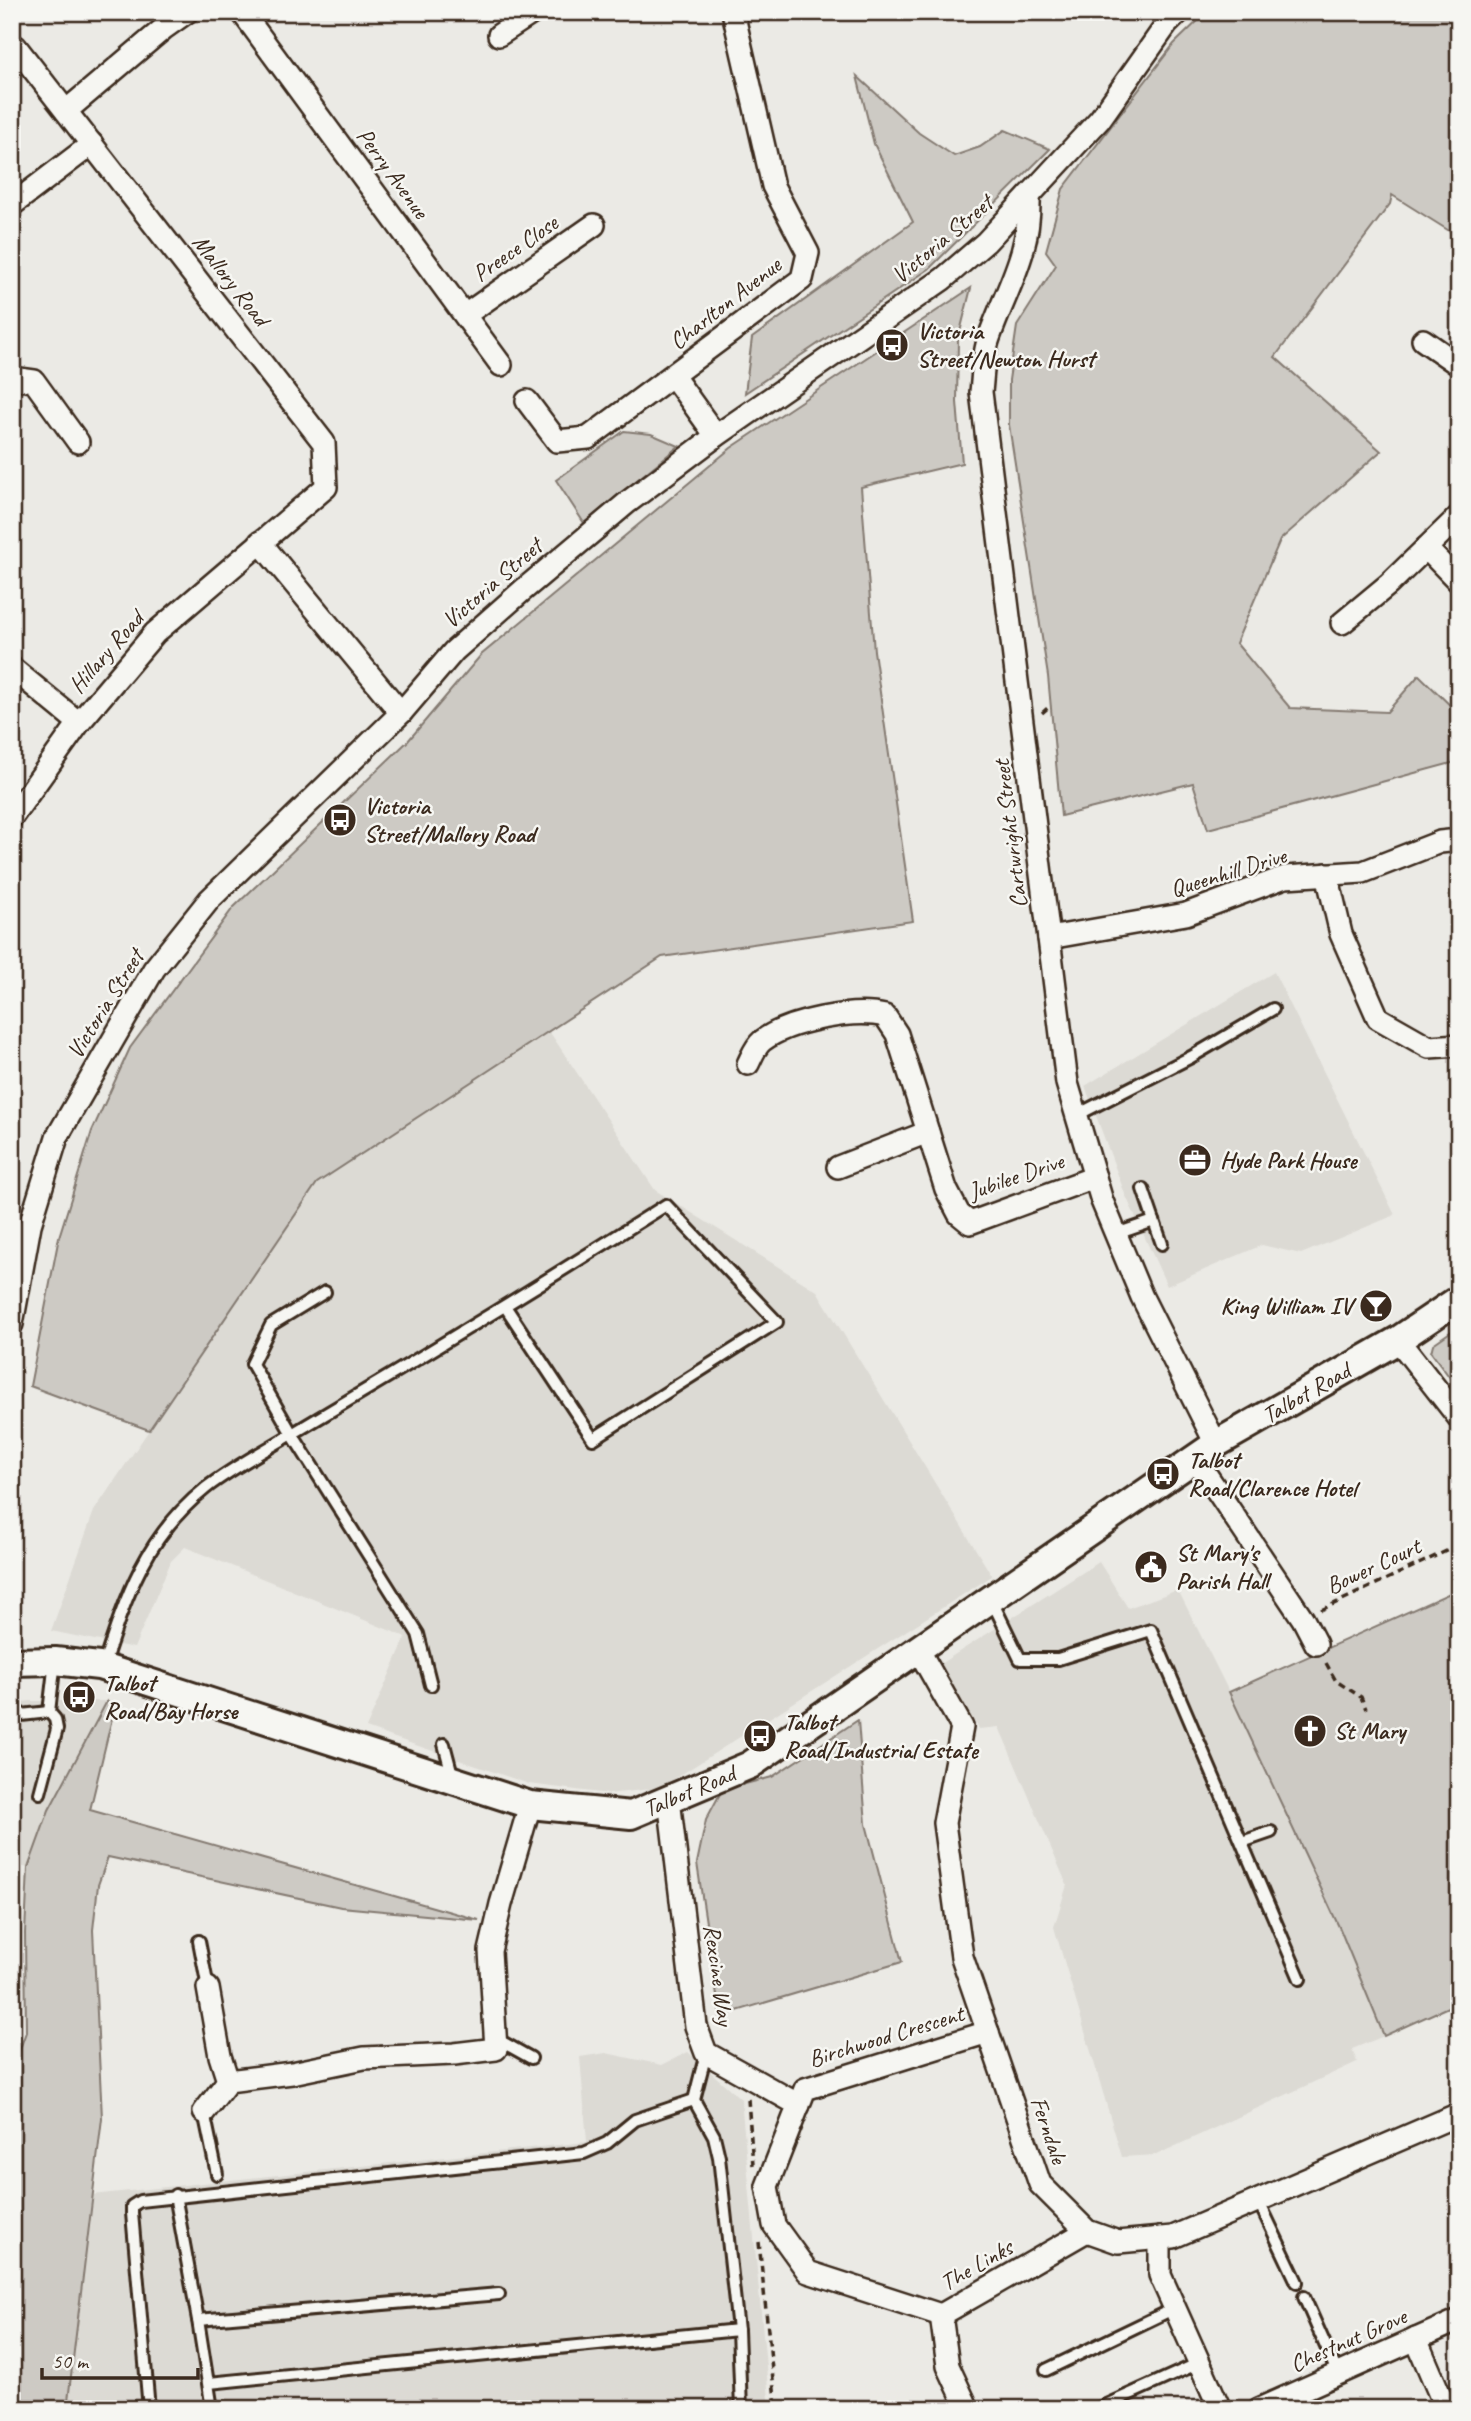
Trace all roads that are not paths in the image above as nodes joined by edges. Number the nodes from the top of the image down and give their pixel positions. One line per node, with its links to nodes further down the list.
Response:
1 (187, 12): 8 (street)
2 (242, 12): 13 (street, Perry Avenue)
3 (534, 12): 6 (street)
4 (733, 12): 17 (street, Charlton Avenue)
5 (1166, 16): 10 (street, Victoria Street)
6 (499, 35)
7 (16, 47): 8 (street, Mallory Road)
8 (66, 111): 9 (street, Mallory Road)
9 (92, 144): 11 (street); 23 (street, Mallory Road)
10 (1029, 196): 20 (street, Victoria Street); 33 (street, Cartwright Street)
11 (12, 205)
12 (594, 225): 13 (street, Preece Close)
13 (465, 315): 15 (street, Perry Avenue)
14 (1423, 340): 16 (street)
15 (501, 365)
16 (1459, 365)
17 (673, 376): 19 (street, Charlton Avenue); 20 (street)
18 (12, 378): 21 (street)
19 (527, 401)
20 (716, 436): 28 (street, Victoria Street)
21 (78, 442)
22 (1459, 516): 24 (street)
23 (260, 542): 28 (street); 29 (street, Hillary Road)
24 (1426, 548): 25 (street); 26 (street)
25 (1459, 582)
26 (1342, 623)
27 (12, 668): 29 (street)
28 (401, 713): 48 (street, Victoria Street)
29 (79, 723): 30 (street, Hillary Road)
30 (12, 817)
31 (1459, 840): 32 (street, Queenhill Drive)
32 (1327, 874): 33 (street, Queenhill Drive); 35 (street)
33 (1049, 938): 37 (street, Cartwright Street)
34 (1273, 1009): 37 (lane)
35 (1459, 1045)
36 (748, 1064): 38 (street, Jubilee Drive)
37 (1076, 1115): 40 (street, Cartwright Street)
38 (928, 1132): 39 (street); 40 (street, Jubilee Drive)
39 (838, 1167)
40 (1095, 1177): 43 (street, Cartwright Street)
41 (1143, 1189): 42 (lane)
42 (1154, 1222): 43 (lane); 44 (lane)
43 (1116, 1234): 52 (street, Cartwright Street)
44 (1162, 1244)
45 (325, 1292): 51 (lane)
46 (1459, 1299): 49 (street, Talbot Road)
47 (505, 1306): 47 (lane); 51 (lane)
48 (12, 1324)
49 (1398, 1340): 50 (street); 52 (street, Talbot Road)
50 (1459, 1418)
51 (292, 1434): 58 (lane); 59 (lane)
52 (1206, 1451): 53 (street, Talbot Road); 54 (street, Cartwright Street)
53 (991, 1599): 55 (street, Talbot Road); 68 (lane)
54 (1316, 1644)
55 (918, 1649): 65 (street, Talbot Road); 72 (street, Ferndale)
56 (54, 1661): 57 (street, Talbot Road); 58 (street, Talbot Road); 60 (lane)
57 (12, 1662)
58 (103, 1667): 63 (street, Talbot Road)
59 (431, 1685)
60 (49, 1713): 61 (lane); 64 (lane)
61 (12, 1716)
62 (444, 1744): 63 (lane)
63 (453, 1780): 66 (street, Talbot Road)
64 (40, 1793)
65 (669, 1799): 66 (street, Talbot Road); 74 (street, Rexcine Way)
66 (530, 1805): 73 (street)
67 (1271, 1832): 68 (lane)
68 (1242, 1842): 70 (lane)
69 (199, 1941): 71 (lane)
70 (1300, 1979)
71 (208, 1988): 76 (street)
72 (988, 2032): 78 (street, Birchwood Crescent); 84 (street, Ferndale)
73 (496, 2049): 75 (lane); 76 (street)
74 (706, 2053): 77 (lane); 78 (street, Rexcine Way)
75 (531, 2058)
76 (229, 2081): 79 (street)
77 (694, 2100): 82 (lane); 93 (lane)
78 (799, 2105): 90 (street, Birchwood Crescent)
79 (204, 2112): 81 (lane)
80 (1459, 2114): 83 (street, Ferndale)
81 (217, 2174)
82 (176, 2195): 91 (lane); 100 (lane)
83 (1258, 2200): 85 (street, Ferndale); 86 (lane)
84 (1087, 2231): 85 (street, Ferndale); 90 (street, The Links)
85 (1160, 2238): 89 (street)
86 (1297, 2282)
87 (499, 2294): 91 (lane)
88 (1304, 2297): 97 (lane)
89 (1175, 2308): 95 (street); 96 (lane)
90 (940, 2315): 103 (street, The Links)
91 (198, 2320): 98 (lane)
92 (1459, 2320): 94 (street, Chestnut Grove)
93 (738, 2330): 98 (lane); 102 (lane)
94 (1416, 2339): 97 (street, Chestnut Grove); 106 (street)
95 (1199, 2363): 104 (lane); 105 (street)
96 (1045, 2370)
97 (1338, 2374): 99 (street, Chestnut Grove)
98 (209, 2382): 101 (lane)
99 (1266, 2407)
100 (149, 2409)
101 (212, 2409)
102 (741, 2409)
103 (968, 2409)
104 (1097, 2409)
105 (1220, 2409)
106 (1447, 2409)

